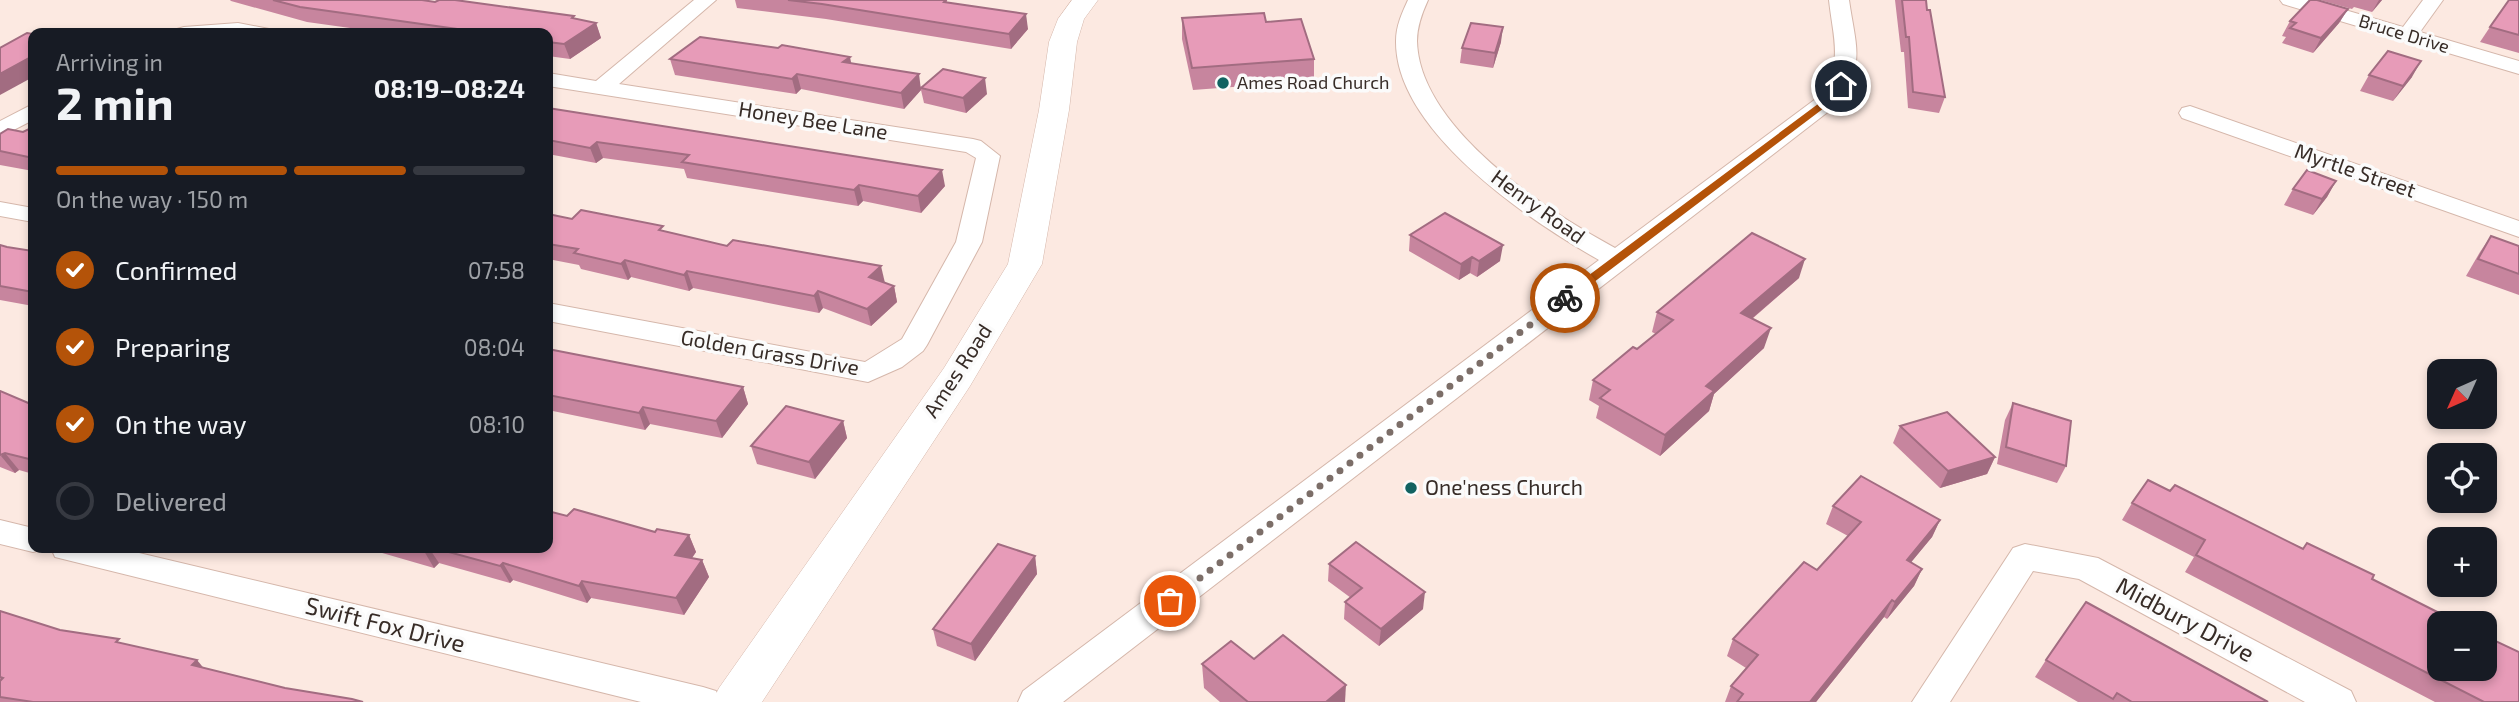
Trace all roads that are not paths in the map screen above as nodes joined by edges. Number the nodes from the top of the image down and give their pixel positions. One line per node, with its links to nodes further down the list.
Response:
1 (706, 0): 10 (street)
2 (1085, 0): 24 (street, Ames Road)
3 (1418, 0): 18 (street, Henry Road)
4 (1839, 0): 18 (street)
5 (2290, 0): 7 (street, Bruce Drive)
6 (2433, 0): 7 (street)
7 (2407, 35): 8 (street, Bruce Drive)
8 (2519, 68)
9 (553, 81): 10 (street, Honey Bee Lane)
10 (600, 89): 17 (street, Honey Bee Lane)
11 (2190, 113): 16 (street, Myrtle Street)
12 (28, 114): 13 (street)
13 (0, 130)
14 (0, 209): 15 (street)
15 (28, 214)
16 (2519, 229)
17 (969, 242): 19 (street, Golden Grass Drive)
18 (1615, 258): 25 (street)
19 (553, 313)
20 (0, 531): 21 (street)
21 (28, 539)
22 (88, 553): 23 (street, Swift Fox Drive)
23 (703, 702)
24 (736, 702)
25 (1036, 702)
26 (1930, 702): 27 (street, Midbury Drive)
27 (2338, 702)

